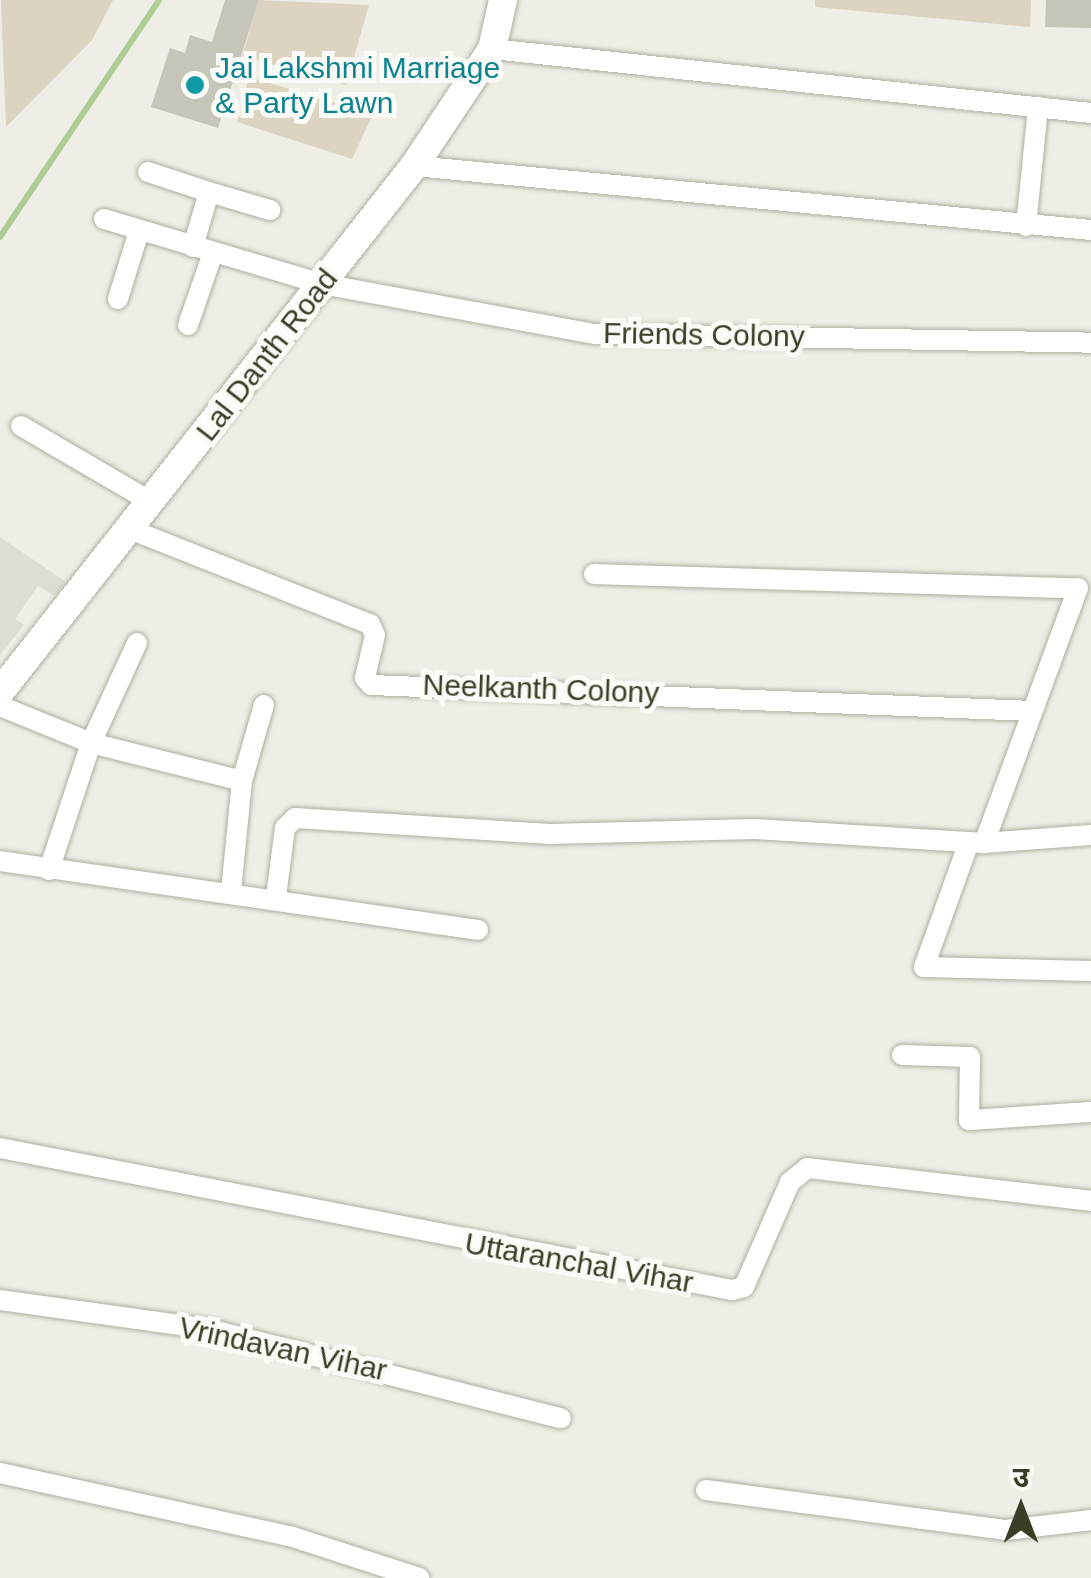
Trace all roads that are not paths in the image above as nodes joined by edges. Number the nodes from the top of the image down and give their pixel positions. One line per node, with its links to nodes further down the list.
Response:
1 (503, 0): 2 (street, Lal Danth Road)
2 (492, 49): 3 (street); 5 (street, Lal Danth Road)
3 (1038, 108): 4 (street); 10 (street)
4 (1091, 113)
5 (414, 166): 10 (street); 14 (street, Lal Danth Road)
6 (148, 172): 7 (street)
7 (208, 192): 8 (street); 13 (street)
8 (270, 210)
9 (104, 220): 12 (street, Friends Colony)
10 (1026, 226): 11 (street)
11 (1091, 230)
12 (139, 231): 13 (street, Friends Colony); 15 (street)
13 (203, 250): 14 (street, Friends Colony); 16 (street)
14 (322, 284): 17 (street, Friends Colony); 19 (street, Lal Danth Road)
15 (118, 299)
16 (188, 326)
17 (1091, 343)
18 (21, 426): 19 (street)
19 (153, 503): 20 (street, Lal Danth Road)
20 (132, 530): 23 (street, Lal Danth Road); 26 (street, Neelkanth Colony)
21 (594, 574): 26 (street)
22 (137, 643): 27 (street)
23 (0, 692)
24 (264, 705): 28 (street)
25 (0, 706): 27 (street)
26 (1032, 711): 30 (street)
27 (90, 744): 28 (street); 32 (street)
28 (242, 781): 33 (street)
29 (1091, 835): 30 (street)
30 (976, 843): 34 (street); 36 (street)
31 (0, 861): 32 (street)
32 (49, 870): 33 (street)
33 (231, 892): 34 (street)
34 (276, 897): 35 (street)
35 (478, 930)
36 (1091, 971)
37 (902, 1056): 38 (street)
38 (1091, 1112)
39 (0, 1148): 40 (street, Uttaranchal Vihar)
40 (1091, 1201)
41 (0, 1300): 42 (street, Vrindavan Vihar)
42 (561, 1418)
43 (0, 1472): 46 (street)
44 (706, 1490): 45 (street)
45 (1091, 1520)
46 (419, 1578)

